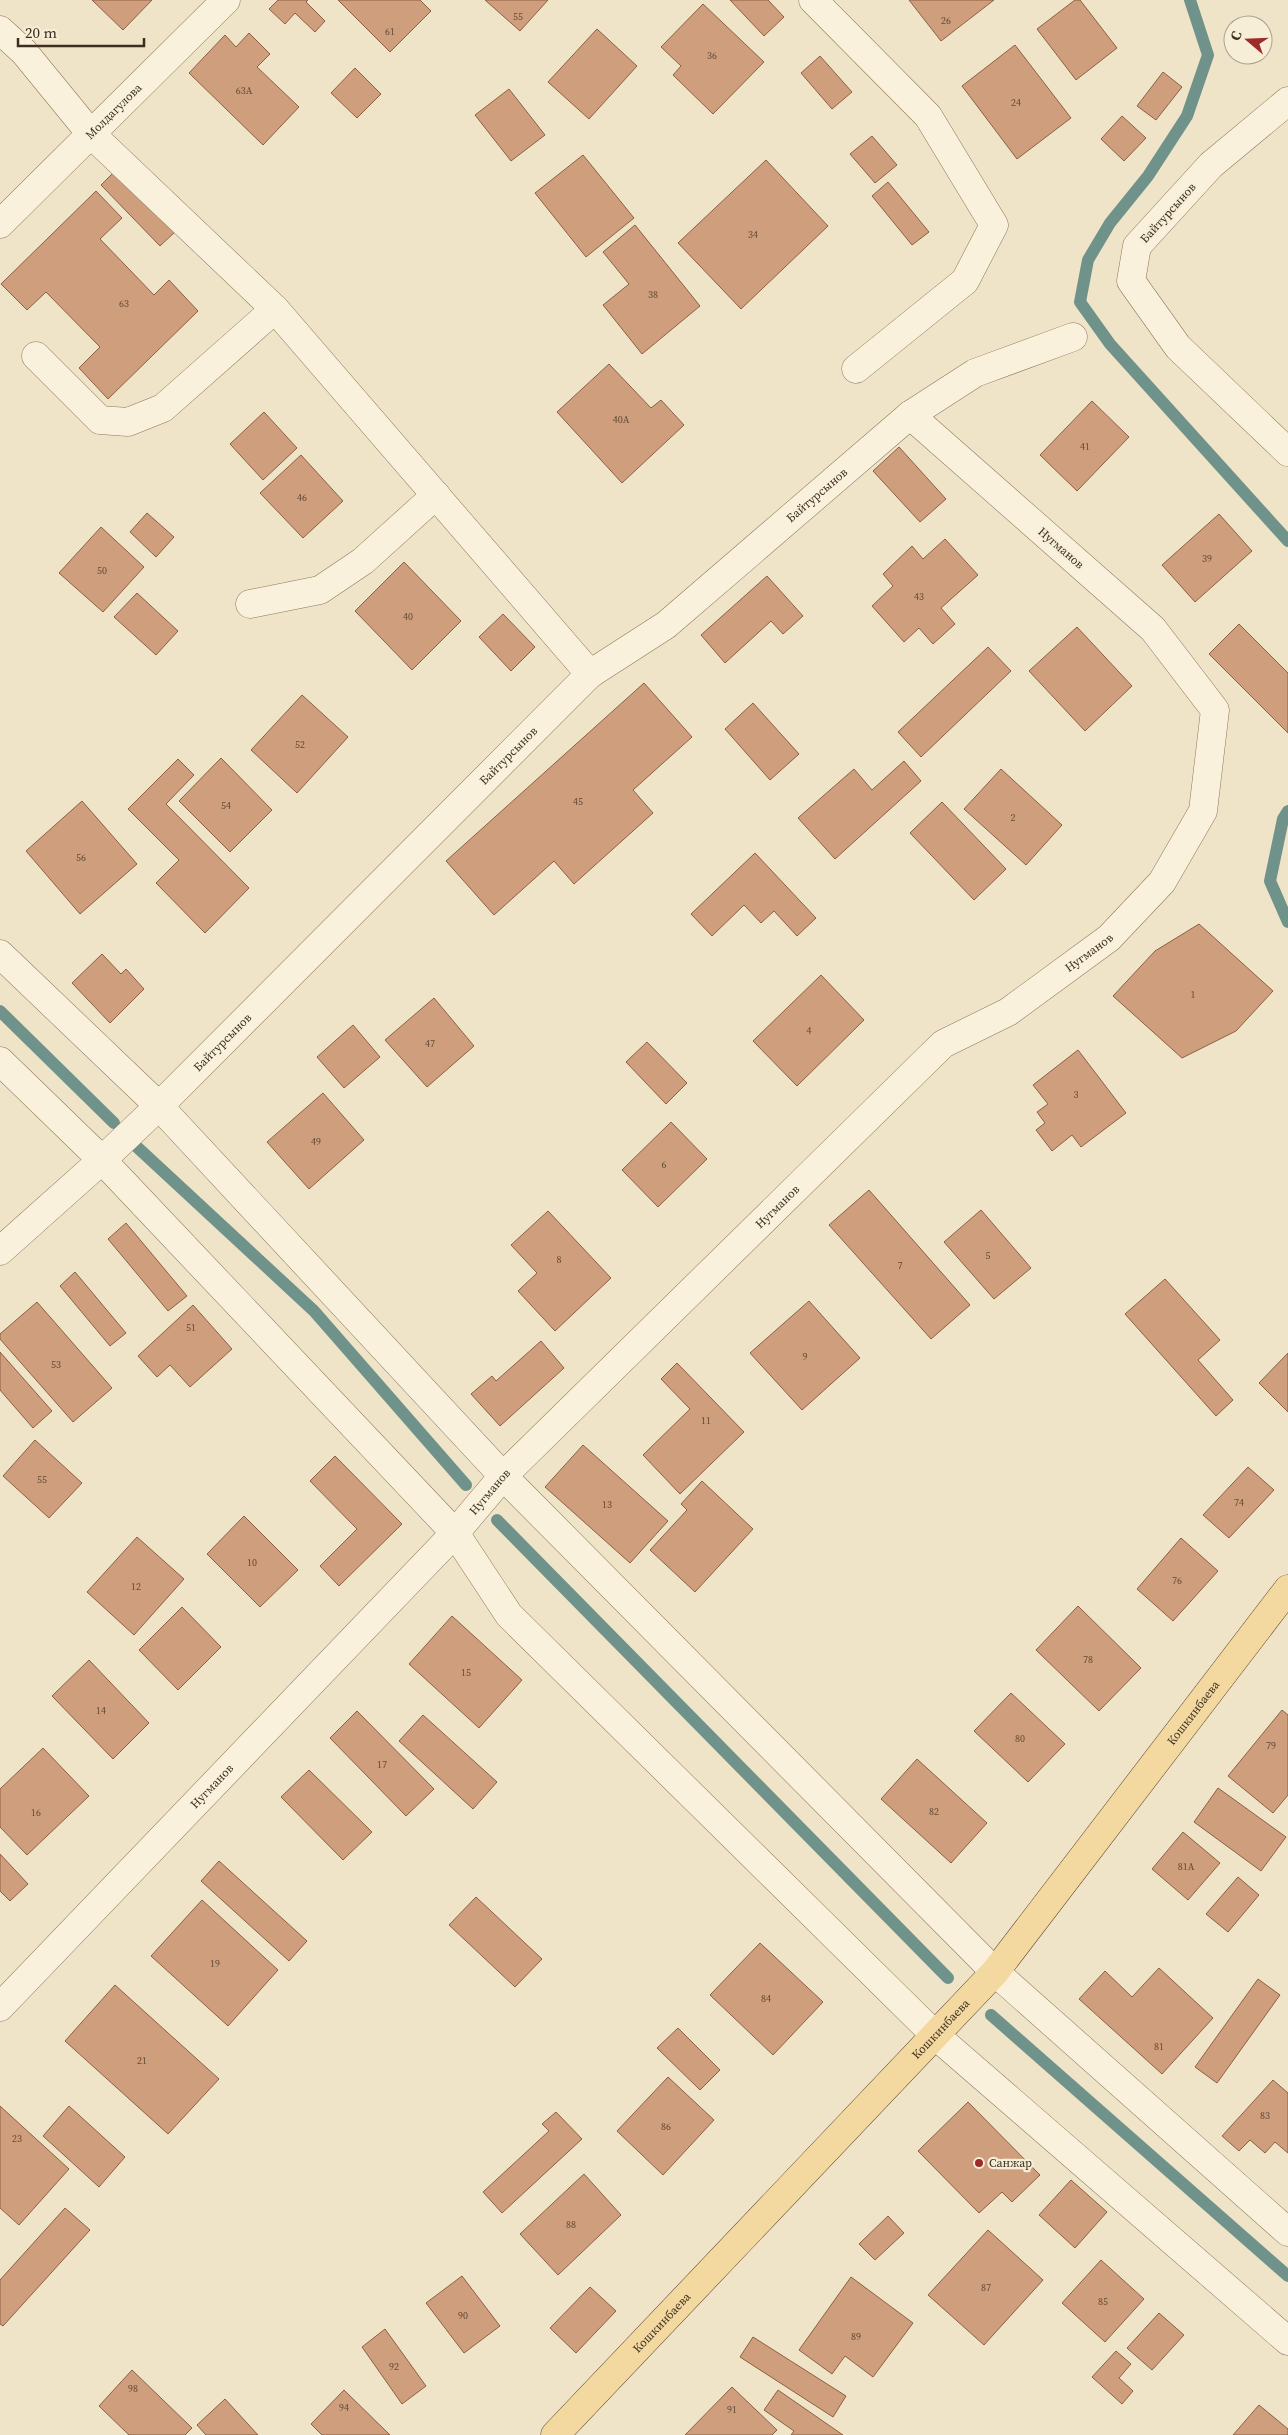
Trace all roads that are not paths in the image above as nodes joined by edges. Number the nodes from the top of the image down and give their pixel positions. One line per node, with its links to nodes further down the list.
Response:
1 (226, 0): 5 (street, Молдагулова)
2 (813, 0): 10 (street)
3 (0, 30): 5 (street)
4 (1288, 101): 12 (street, Байтурсынов)
5 (91, 134): 6 (street, Молдагулова); 7 (street)
6 (0, 224)
7 (275, 309): 9 (street); 13 (street)
8 (1073, 337): 11 (street, Байтурсынов)
9 (36, 356)
10 (856, 369)
11 (910, 415): 15 (street, Байтурсынов); 21 (street, Нугманов)
12 (1288, 452)
13 (436, 495): 14 (street); 15 (street)
14 (250, 604)
15 (590, 674): 18 (street, Байтурсынов)
16 (0, 954): 18 (street)
17 (0, 1061): 19 (street)
18 (159, 1106): 19 (street, Байтурсынов); 21 (street)
19 (102, 1160): 20 (street, Байтурсынов); 22 (street)
20 (0, 1251)
21 (503, 1476): 22 (street, Нугманов); 24 (street)
22 (455, 1533): 25 (street, Нугманов); 26 (street)
23 (1288, 1590): 24 (main road, Кошкинбаева)
24 (995, 1972): 26 (main road, Кошкинбаева); 27 (street)
25 (0, 2007)
26 (936, 2036): 28 (street); 29 (main road, Кошкинбаева)
27 (1288, 2232)
28 (1288, 2341)
29 (555, 2435)

